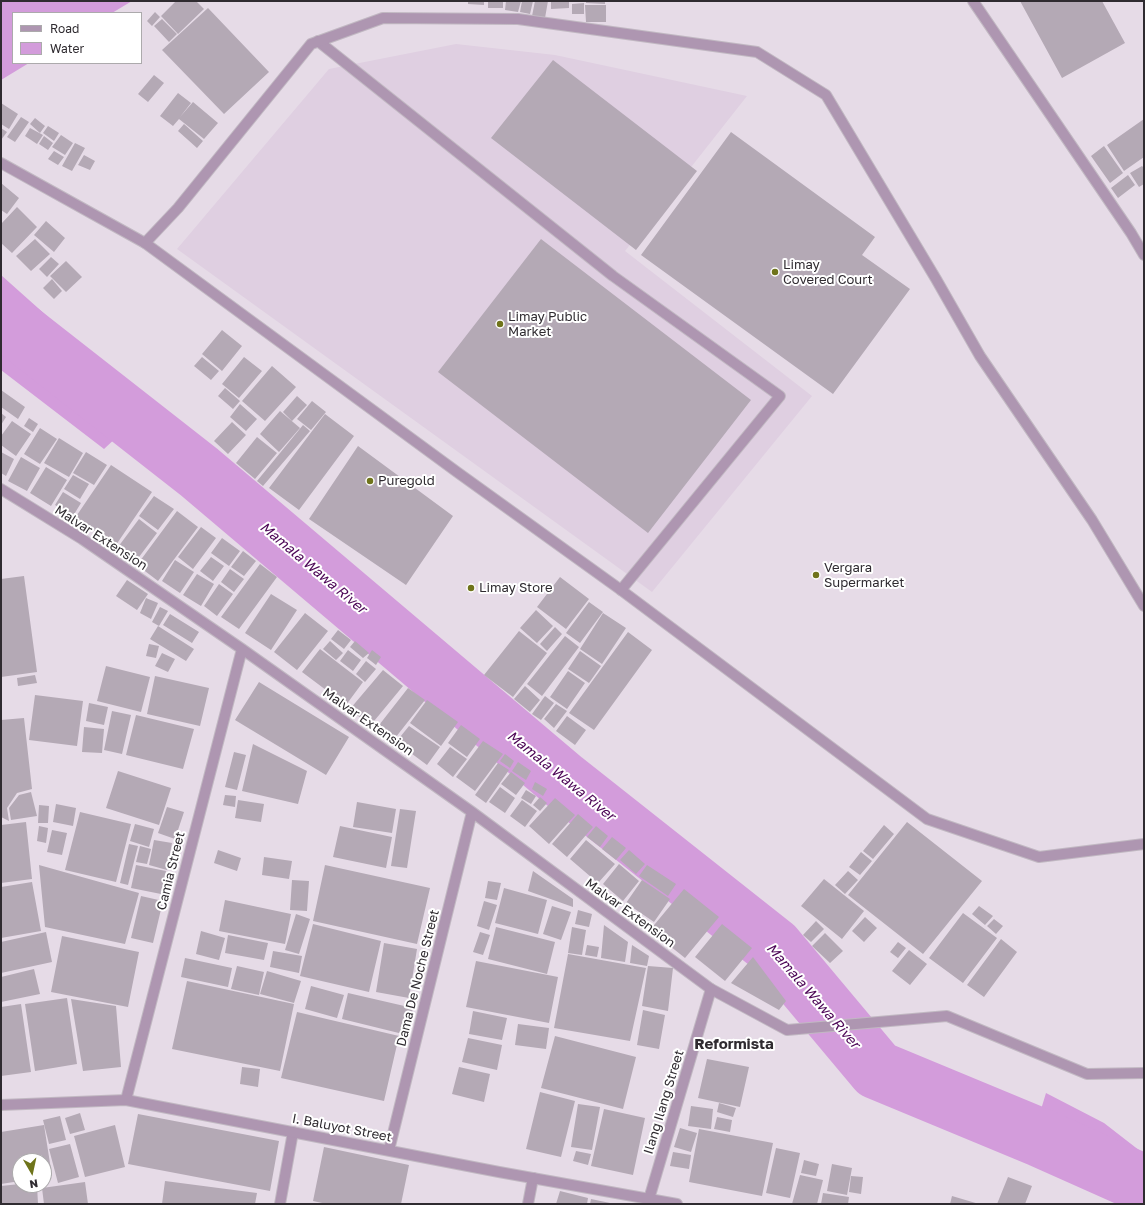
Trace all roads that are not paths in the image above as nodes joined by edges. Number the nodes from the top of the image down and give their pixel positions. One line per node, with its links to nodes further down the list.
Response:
1 (974, 1): 5 (street)
2 (318, 42): 4 (street); 7 (street); 8 (street)
3 (1, 163): 4 (street)
4 (146, 243): 7 (street)
5 (1144, 255)
6 (1, 489): 9 (street, Malvar Extension)
7 (621, 590): 11 (street)
8 (1144, 606)
9 (242, 649): 10 (street, Malvar Extension); 14 (street, Camia Street)
10 (472, 812): 12 (street, Malvar Extension); 17 (street, Dama De Noche Street)
11 (1144, 844)
12 (712, 989): 13 (street, Malvar Extension); 19 (street, Ilang Ilang Street)
13 (1144, 1073)
14 (126, 1100): 15 (street, I. Baluyot Street); 16 (street, I. Baluyot Street)
15 (1, 1105)
16 (293, 1132): 17 (street, I. Baluyot Street); 20 (street)
17 (389, 1150): 18 (street, I. Baluyot Street)
18 (533, 1178): 19 (street, I. Baluyot Street); 21 (street)
19 (649, 1199): 22 (street, I. Baluyot Street)
20 (280, 1204)
21 (528, 1204)
22 (677, 1204)

